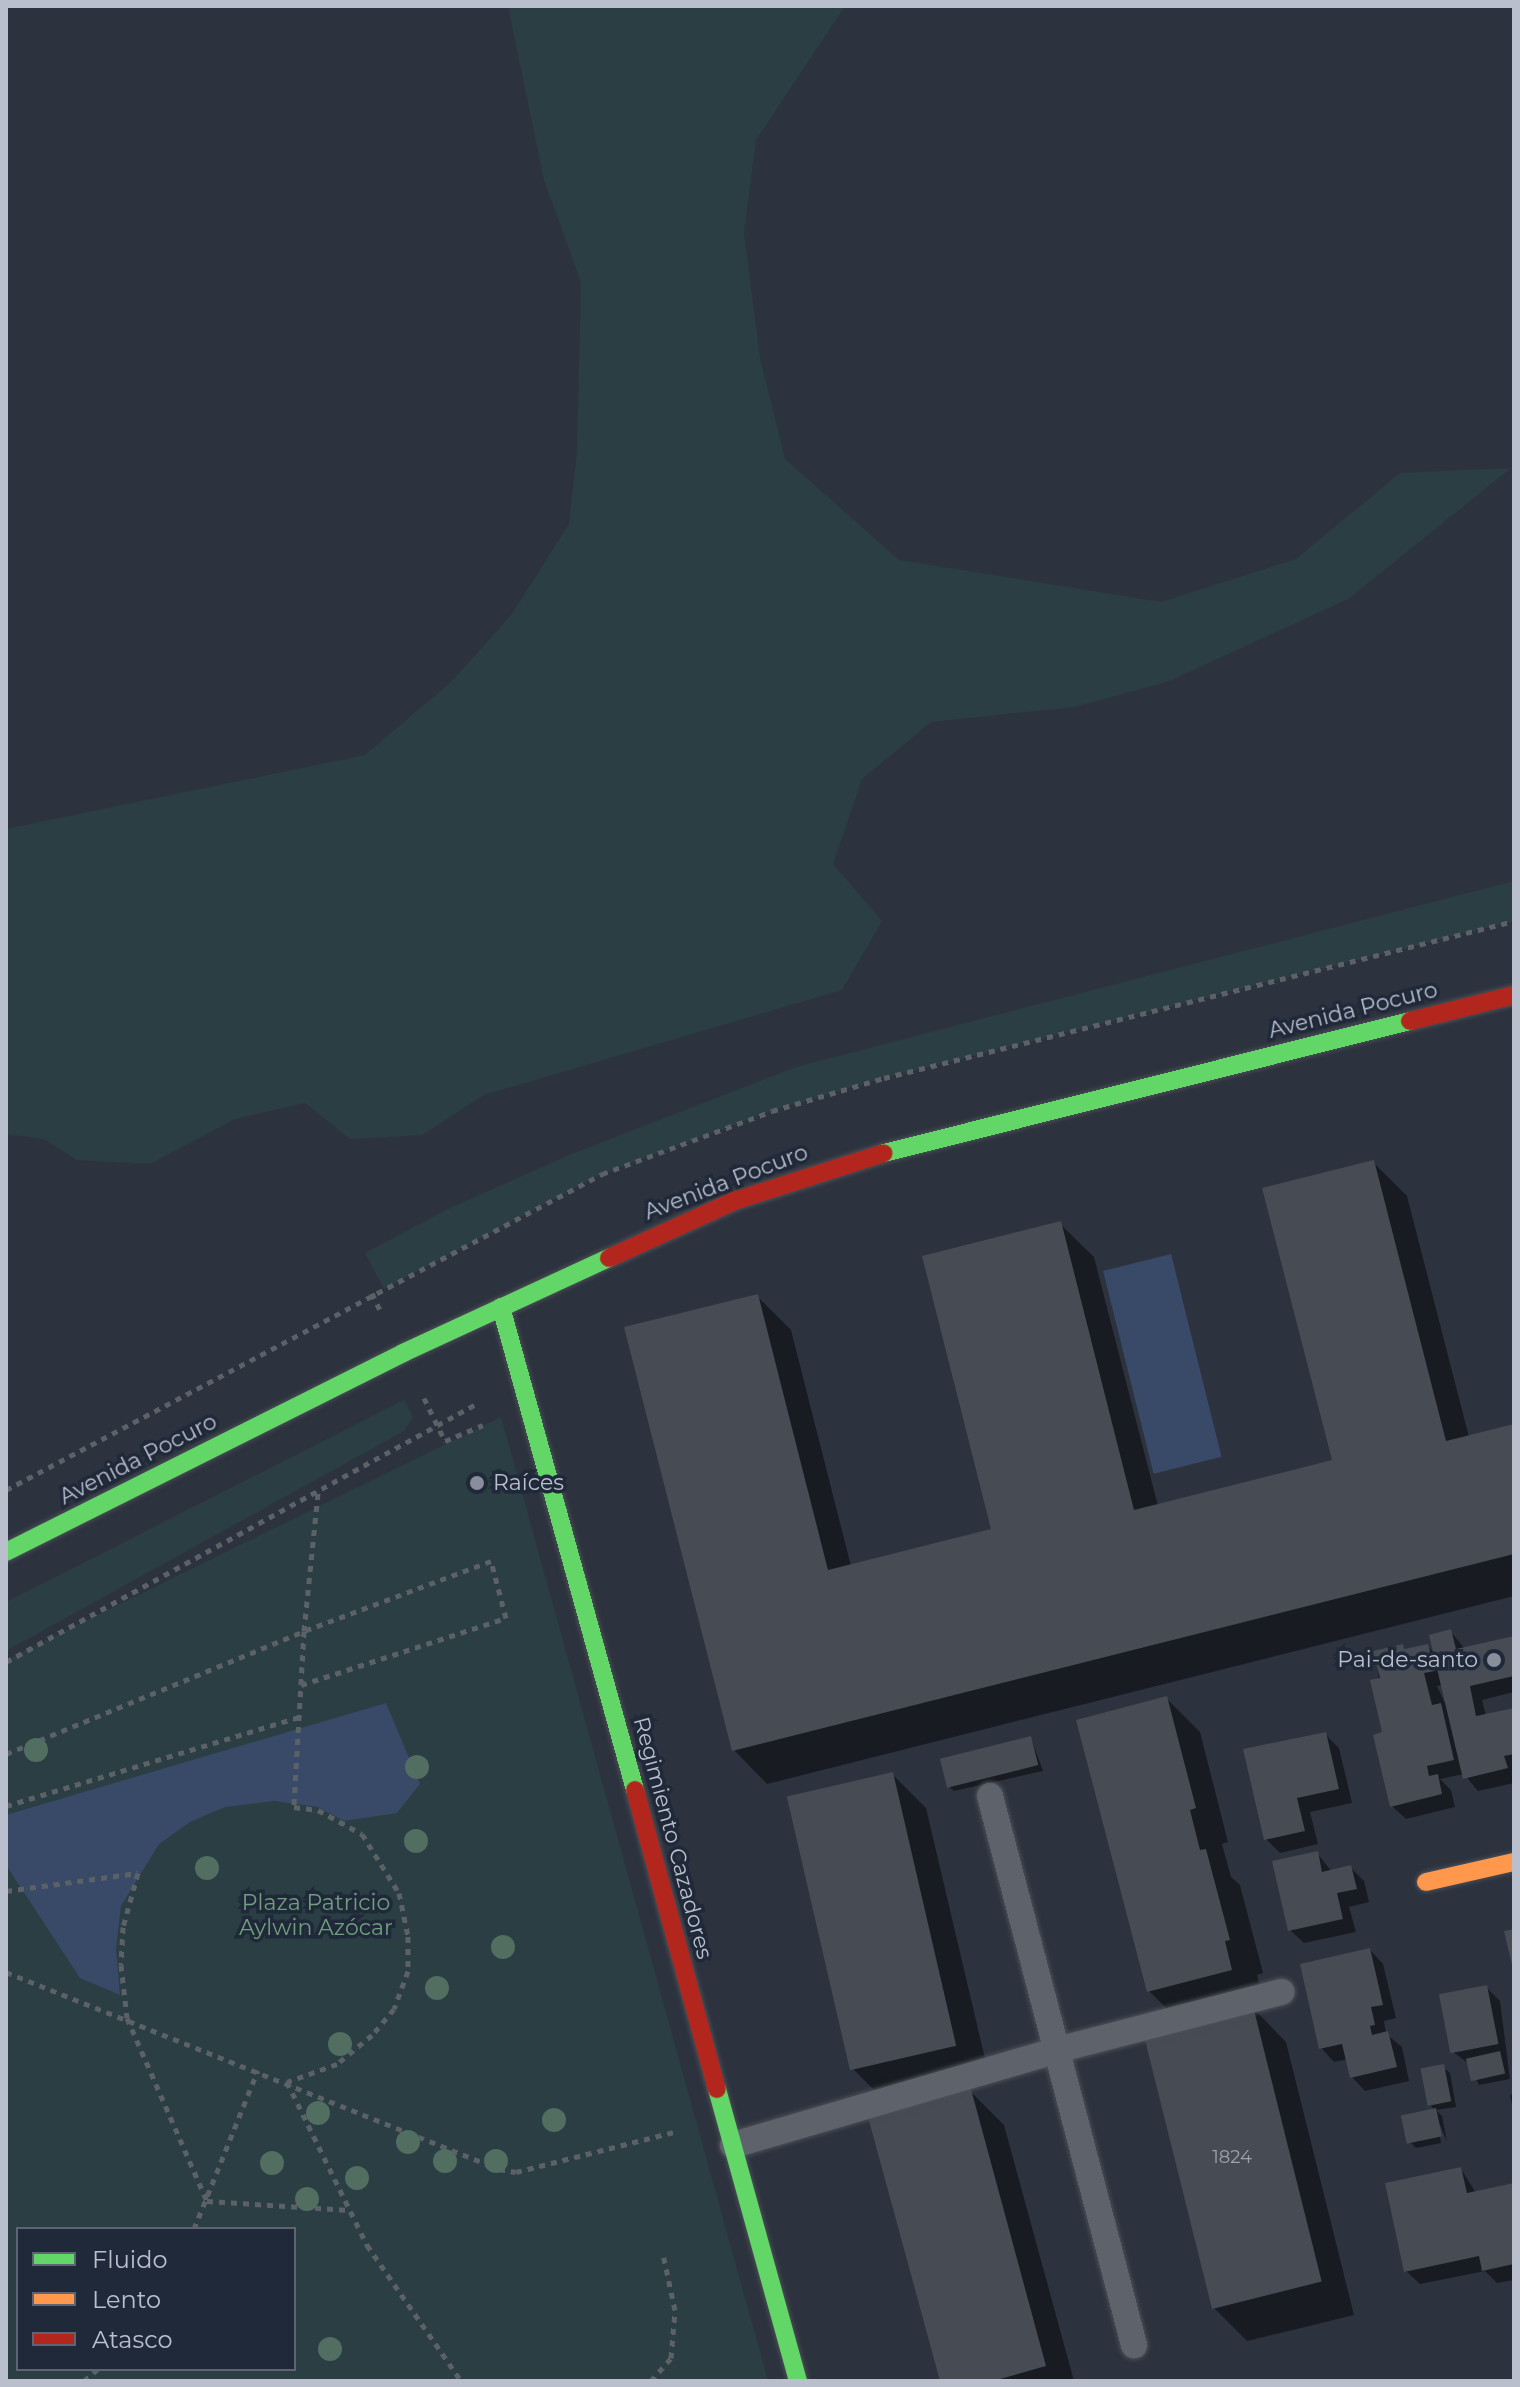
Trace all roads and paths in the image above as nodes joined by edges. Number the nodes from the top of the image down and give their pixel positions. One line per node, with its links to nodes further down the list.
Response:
1 (1514, 995): 2 (main road, Avenida Pocuro)
2 (501, 1307): 3 (main road, Regimiento Cazadores); 5 (main road, Avenida Pocuro)
3 (520, 1375): 4 (path); 22 (main road, Regimiento Cazadores)
4 (318, 1492): 6 (path); 7 (path)
5 (6, 1552)
6 (304, 1631): 8 (path); 8 (path); 10 (path)
7 (6, 1662)
8 (301, 1685): 9 (path)
9 (299, 1717): 12 (path); 21 (path)
10 (6, 1754)
11 (990, 1796): 19 (lane)
12 (6, 1806)
13 (1514, 1862): 14 (main road)
14 (1426, 1882)
15 (6, 1891): 18 (path)
16 (6, 1972): 18 (path)
17 (1282, 1992): 19 (lane)
18 (127, 2018): 20 (path); 24 (path)
19 (1057, 2050): 23 (lane); 28 (lane)
20 (258, 2070): 21 (path); 24 (path)
21 (287, 2082): 22 (path); 25 (path)
22 (725, 2118): 23 (main road, Regimiento Cazadores)
23 (733, 2145): 31 (main road, Regimiento Cazadores)
24 (207, 2201): 25 (path); 26 (path)
25 (350, 2210): 29 (path)
26 (195, 2227)
27 (663, 2254): 30 (path)
28 (1134, 2345)
29 (461, 2381)
30 (651, 2381)
31 (798, 2381)

